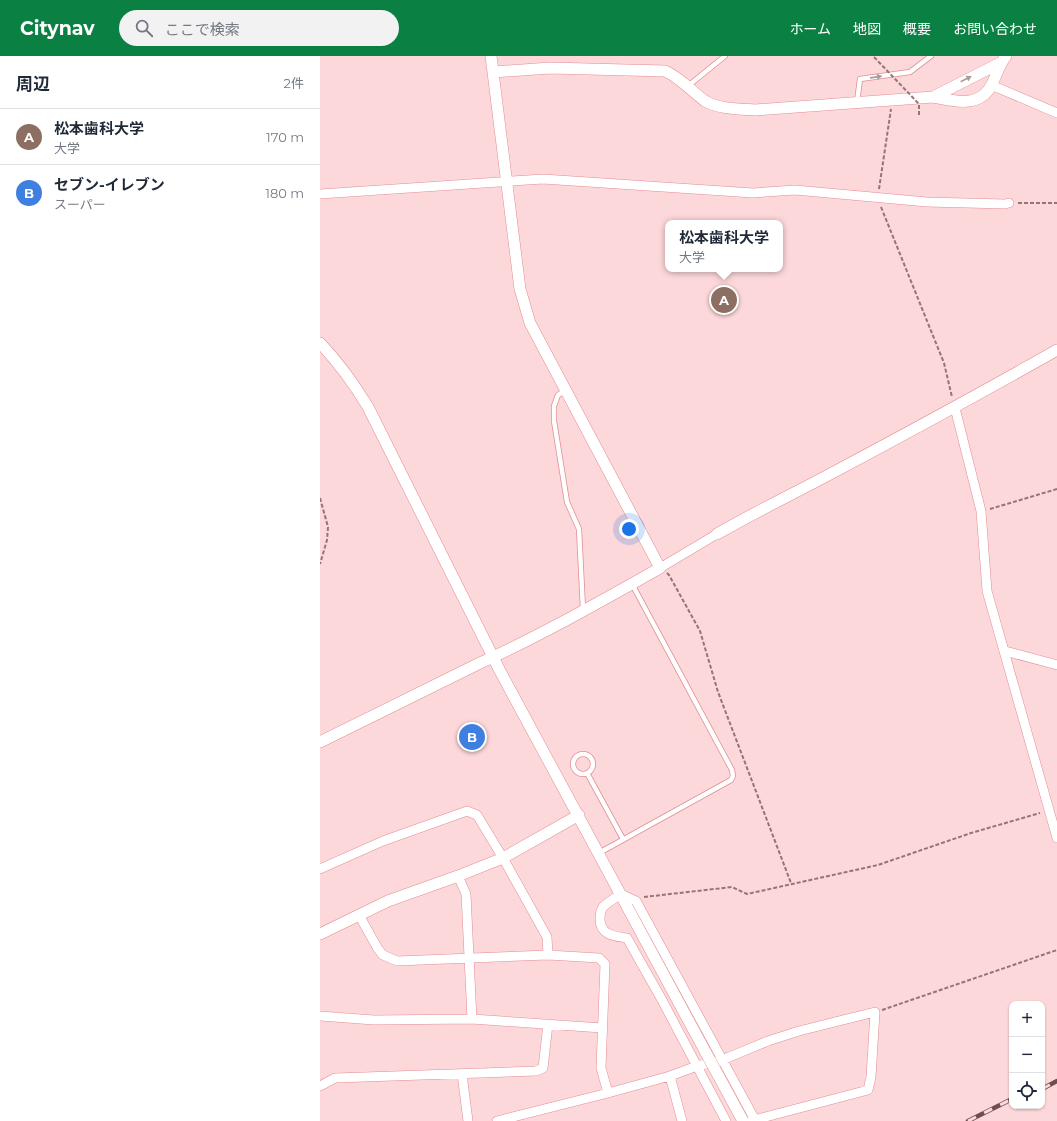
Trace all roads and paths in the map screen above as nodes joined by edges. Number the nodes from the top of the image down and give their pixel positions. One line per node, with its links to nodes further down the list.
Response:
1 (491, 56): 6 (street)
2 (725, 56): 8 (lane)
3 (931, 56): 11 (lane, one-way to 3)
4 (874, 57): 13 (path, bridge)
5 (1003, 59): 7 (street); 9 (street, one-way to 5)
6 (494, 72): 8 (street); 14 (street)
7 (991, 85): 9 (street); 12 (street)
8 (688, 86): 11 (street)
9 (933, 97): 10 (street)
10 (893, 100): 11 (street); 16 (path)
11 (857, 102)
12 (1057, 113)
13 (919, 116)
14 (506, 181): 15 (street); 16 (street); 21 (street)
15 (320, 194)
16 (877, 198): 17 (street); 22 (path)
17 (1009, 203): 18 (path)
18 (1057, 203)
19 (320, 343): 32 (street)
20 (1057, 350): 22 (street)
21 (566, 390): 28 (street); 30 (lane)
22 (955, 408): 25 (street); 26 (street)
23 (1057, 489): 25 (path)
24 (320, 498): 27 (path)
25 (981, 511): 31 (street)
26 (716, 534): 28 (street)
27 (320, 564)
28 (660, 568): 29 (street); 44 (path)
29 (632, 584): 30 (street); 39 (lane)
30 (583, 611): 32 (street)
31 (1005, 651): 33 (street); 36 (street)
32 (493, 657): 34 (street); 37 (street)
33 (1057, 665)
34 (320, 742)
35 (587, 772): 35 (lane); 39 (lane)
36 (1049, 811): 38 (street); 44 (path)
37 (578, 815): 40 (street); 41 (street)
38 (1057, 838)
39 (623, 839): 40 (lane)
40 (599, 853): 45 (street)
41 (503, 858): 42 (street); 43 (street); 50 (street)
42 (320, 869)
43 (458, 876): 47 (street); 51 (street)
44 (791, 883): 46 (path)
45 (621, 894): 46 (street); 58 (street); 68 (street, bridge)
46 (636, 901): 57 (street)
47 (359, 915): 48 (street); 51 (street)
48 (320, 934)
49 (1057, 950): 52 (path)
50 (548, 954): 51 (street); 56 (street)
51 (469, 958): 54 (street)
52 (875, 1012): 57 (street); 63 (street)
53 (320, 1016): 54 (street)
54 (472, 1019): 55 (street)
55 (548, 1024): 56 (street); 59 (street)
56 (602, 1028): 62 (street)
57 (722, 1060): 58 (street); 63 (street)
58 (697, 1066): 60 (street); 67 (street)
59 (462, 1074): 61 (street); 64 (street)
60 (670, 1076): 62 (street); 66 (street)
61 (320, 1086)
62 (608, 1094): 65 (street)
63 (753, 1120)
64 (468, 1121)
65 (497, 1121)
66 (682, 1121)
67 (726, 1121)
68 (743, 1121)

